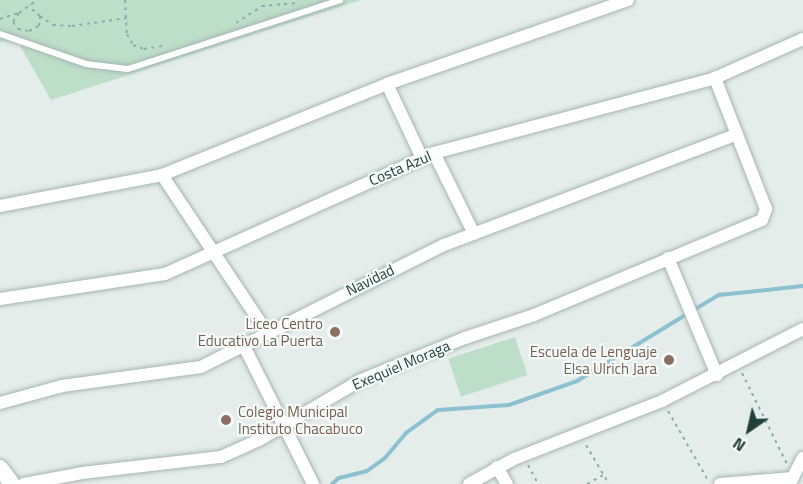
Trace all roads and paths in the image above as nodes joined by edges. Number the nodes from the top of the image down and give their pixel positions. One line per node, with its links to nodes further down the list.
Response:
1 (37, 0): 6 (path)
2 (124, 0): 9 (path)
3 (340, 0): 12 (lane)
4 (628, 0): 16 (street)
5 (298, 3): 11 (path)
6 (28, 6): 7 (path); 8 (path)
7 (19, 13): 8 (path); 10 (path)
8 (40, 16): 9 (path)
9 (126, 18): 14 (path)
10 (0, 19)
11 (227, 30)
12 (0, 34)
13 (803, 39): 15 (street, Costa Azul)
14 (167, 46)
15 (715, 78): 17 (street); 18 (street, Costa Azul)
16 (387, 84): 19 (street); 20 (street)
17 (736, 134): 22 (street, Navidad); 24 (street, Exequiel Moraga)
18 (434, 153): 19 (street, Costa Azul); 22 (street)
19 (422, 158): 23 (street, Costa Azul)
20 (162, 175): 21 (street); 23 (street)
21 (0, 206)
22 (474, 234): 27 (street, Navidad)
23 (213, 252): 25 (street, Costa Azul); 27 (street)
24 (668, 258): 30 (street); 33 (street, Exequiel Moraga)
25 (0, 299)
26 (803, 329): 29 (street)
27 (266, 331): 28 (street, Navidad)
28 (243, 344): 32 (street, Navidad); 33 (street)
29 (738, 365): 30 (street); 40 (path)
30 (717, 375): 31 (street)
31 (662, 401): 34 (street); 49 (path)
32 (0, 403)
33 (285, 424): 42 (street, Exequiel Moraga); 43 (street)
34 (578, 432): 35 (street); 39 (path)
35 (523, 455): 37 (street); 46 (path)
36 (803, 458): 40 (street)
37 (496, 467): 44 (street); 45 (street)
38 (0, 468): 41 (main road)
39 (603, 475): 47 (path); 48 (path)
40 (791, 481): 50 (street)
41 (12, 484)
42 (24, 484)
43 (314, 484)
44 (470, 484)
45 (507, 484)
46 (538, 484)
47 (587, 484)
48 (609, 484)
49 (711, 484)
50 (720, 484)

